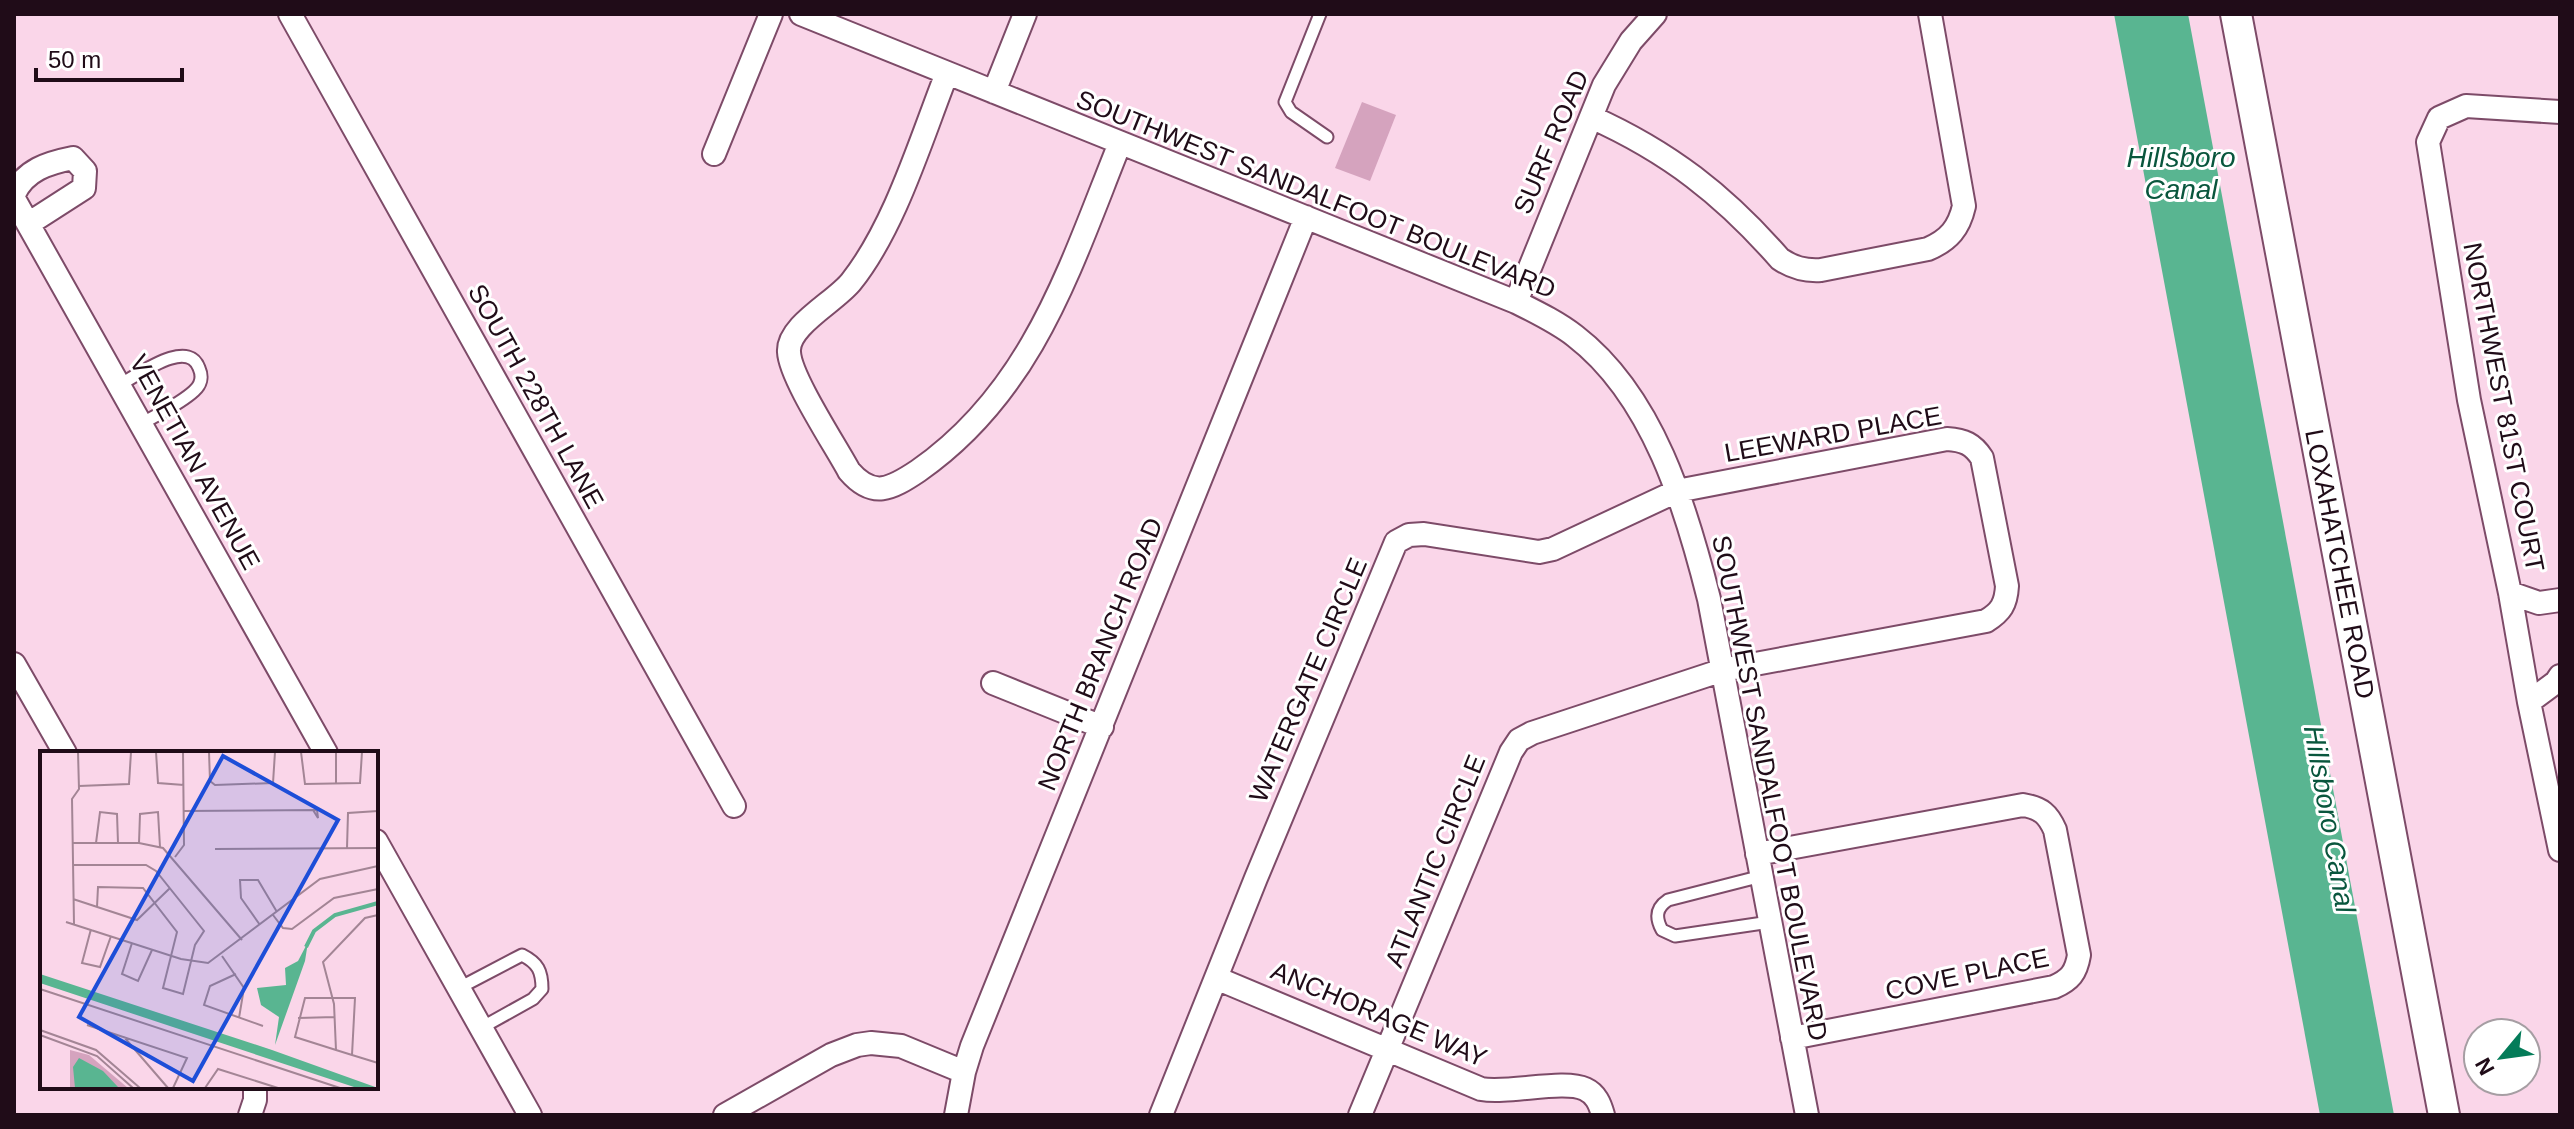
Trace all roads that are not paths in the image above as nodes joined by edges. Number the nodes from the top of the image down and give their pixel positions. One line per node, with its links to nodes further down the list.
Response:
1 (290, 14): 33 (street, SOUTH 228TH LANE)
2 (771, 14): 15 (street)
3 (801, 14): 9 (street, SOUTHWEST SANDALFOOT BOULEVARD)
4 (1025, 14): 10 (street)
5 (1320, 14): 13 (lane)
6 (1655, 14): 12 (street, SURF ROAD)
7 (1930, 14): 12 (street)
8 (2236, 14): 53 (main road, LOXAHATCHEE ROAD)
9 (947, 73): 10 (street, SOUTHWEST SANDALFOOT BOULEVARD); 14 (street)
10 (994, 92): 14 (street, SOUTHWEST SANDALFOOT BOULEVARD)
11 (2560, 112): 23 (street, NORTHWEST 81ST COURT)
12 (1591, 117): 19 (street, SURF ROAD)
13 (1327, 137)
14 (1120, 143): 17 (street, SOUTHWEST SANDALFOOT BOULEVARD)
15 (714, 154)
16 (14, 197): 18 (street, VENETIAN AVENUE); 18 (street)
17 (1306, 217): 19 (street, SOUTHWEST SANDALFOOT BOULEVARD); 30 (street, NORTH BRANCH ROAD)
18 (28, 224): 20 (street, VENETIAN AVENUE)
19 (1516, 302): 22 (street, SOUTHWEST SANDALFOOT BOULEVARD)
20 (119, 385): 21 (street, VENETIAN AVENUE); 21 (lane)
21 (141, 424): 32 (street, VENETIAN AVENUE)
22 (1677, 491): 26 (street, SOUTHWEST SANDALFOOT BOULEVARD); 26 (street, LEEWARD PLACE); 38 (street, WATERGATE CIRCLE)
23 (2510, 593): 24 (street); 29 (street, NORTHWEST 81ST COURT)
24 (2560, 600)
25 (14, 664): 31 (street)
26 (1723, 670): 36 (street, SOUTHWEST SANDALFOOT BOULEVARD); 42 (street, ATLANTIC CIRCLE)
27 (2560, 676): 29 (street)
28 (993, 683): 30 (street)
29 (2529, 702): 35 (street, NORTHWEST 81ST COURT)
30 (1102, 727): 43 (street, NORTH BRANCH ROAD)
31 (64, 751)
32 (325, 751)
33 (734, 806)
34 (378, 845): 39 (street)
35 (2560, 850)
36 (1760, 865): 37 (street, SOUTHWEST SANDALFOOT BOULEVARD); 37 (lane); 41 (street, COVE PLACE)
37 (1770, 922): 41 (street, SOUTHWEST SANDALFOOT BOULEVARD)
38 (1216, 978): 42 (street, ANCHORAGE WAY); 49 (street, WATERGATE CIRCLE)
39 (459, 988): 40 (street); 40 (lane)
40 (481, 1028): 46 (street)
41 (1792, 1038): 52 (street, SOUTHWEST SANDALFOOT BOULEVARD)
42 (1387, 1050): 50 (street, ATLANTIC CIRCLE); 51 (street, ANCHORAGE WAY)
43 (964, 1072): 47 (street); 48 (street, NORTH BRANCH ROAD)
44 (255, 1089): 45 (street)
45 (250, 1115)
46 (530, 1115)
47 (725, 1115)
48 (956, 1115)
49 (1161, 1115)
50 (1360, 1115)
51 (1603, 1115)
52 (1807, 1115)
53 (2444, 1115)

